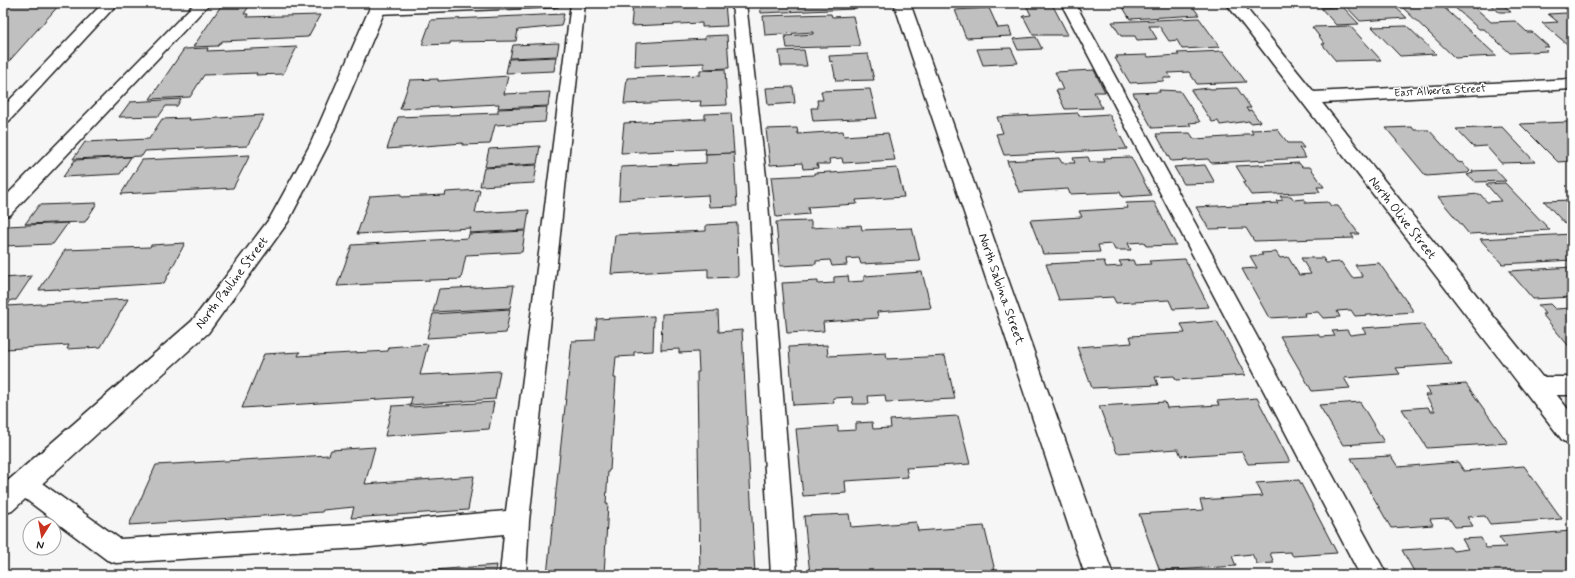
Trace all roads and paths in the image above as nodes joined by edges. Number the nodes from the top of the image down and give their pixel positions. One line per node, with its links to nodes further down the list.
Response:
1 (111, 3): 12 (lane)
2 (203, 3): 13 (lane)
3 (553, 3): 9 (lane)
4 (578, 3): 19 (lane)
5 (739, 3): 21 (lane)
6 (902, 3): 22 (street, North Sabina Street)
7 (1068, 3): 23 (lane)
8 (1234, 3): 11 (street, North Olive Street)
9 (378, 7): 17 (street, North Pauline Street)
10 (1572, 84): 11 (street, East Alberta Street)
11 (1308, 98): 14 (street, North Olive Street)
12 (3, 117)
13 (3, 210)
14 (1535, 386): 15 (lane); 16 (street, North Olive Street)
15 (1572, 386)
16 (1572, 433)
17 (24, 484): 18 (street, North Pauline Street); 19 (lane)
18 (3, 502)
19 (517, 521): 20 (lane)
20 (513, 575)
21 (784, 575)
22 (1099, 575)
23 (1374, 575)

